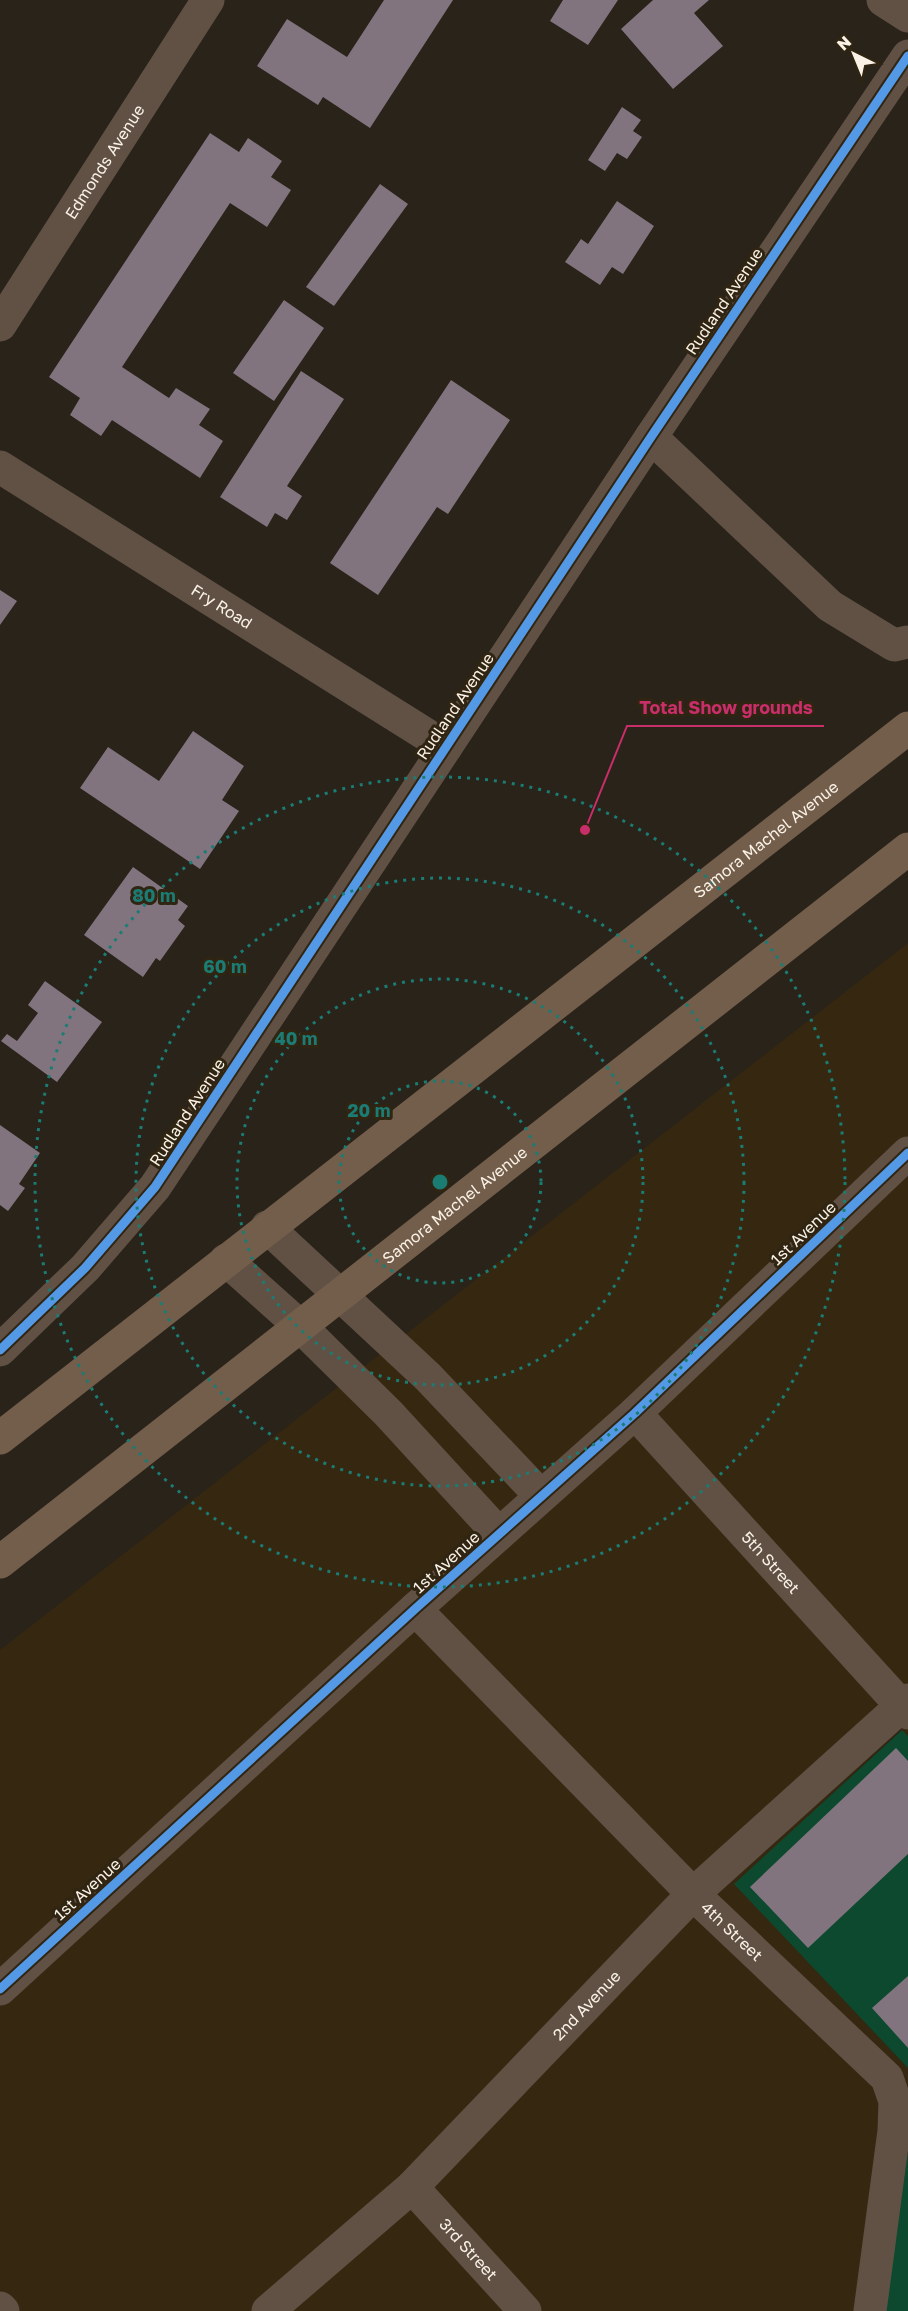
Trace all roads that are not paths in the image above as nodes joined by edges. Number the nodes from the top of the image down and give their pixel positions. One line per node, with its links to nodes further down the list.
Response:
1 (208, 0): 5 (street, Edmonds Avenue)
2 (883, 0): 3 (street)
3 (908, 16)
4 (908, 56): 6 (street, Rudland Avenue)
5 (0, 325)
6 (651, 437): 8 (street); 10 (street, Rudland Avenue)
7 (0, 467): 10 (street, Fry Road)
8 (908, 642)
9 (908, 728): 13 (highway, Samora Machel Avenue)
10 (446, 747): 17 (street, Rudland Avenue)
11 (908, 849): 15 (highway, Samora Machel Avenue)
12 (908, 1153): 18 (street, 1st Avenue)
13 (267, 1227): 14 (highway, Samora Machel Avenue); 15 (street)
14 (226, 1260): 16 (street); 19 (highway, Samora Machel Avenue)
15 (341, 1294): 16 (highway, Samora Machel Avenue); 20 (street)
16 (300, 1326): 21 (street); 22 (highway, Samora Machel Avenue)
17 (0, 1350)
18 (635, 1413): 20 (street, 1st Avenue); 24 (street, 5th Street)
19 (0, 1438)
20 (541, 1496): 21 (street, 1st Avenue)
21 (499, 1534): 23 (street, 1st Avenue)
22 (0, 1562)
23 (415, 1609): 25 (street, 4th Street); 26 (street, 1st Avenue)
24 (906, 1706): 25 (street, 2nd Avenue)
25 (693, 1894): 27 (street, 2nd Avenue); 30 (street, 4th Street)
26 (0, 1989)
27 (412, 2187): 28 (street, 2nd Avenue); 29 (street, 3rd Street)
28 (268, 2311)
29 (525, 2311)
30 (870, 2311)

